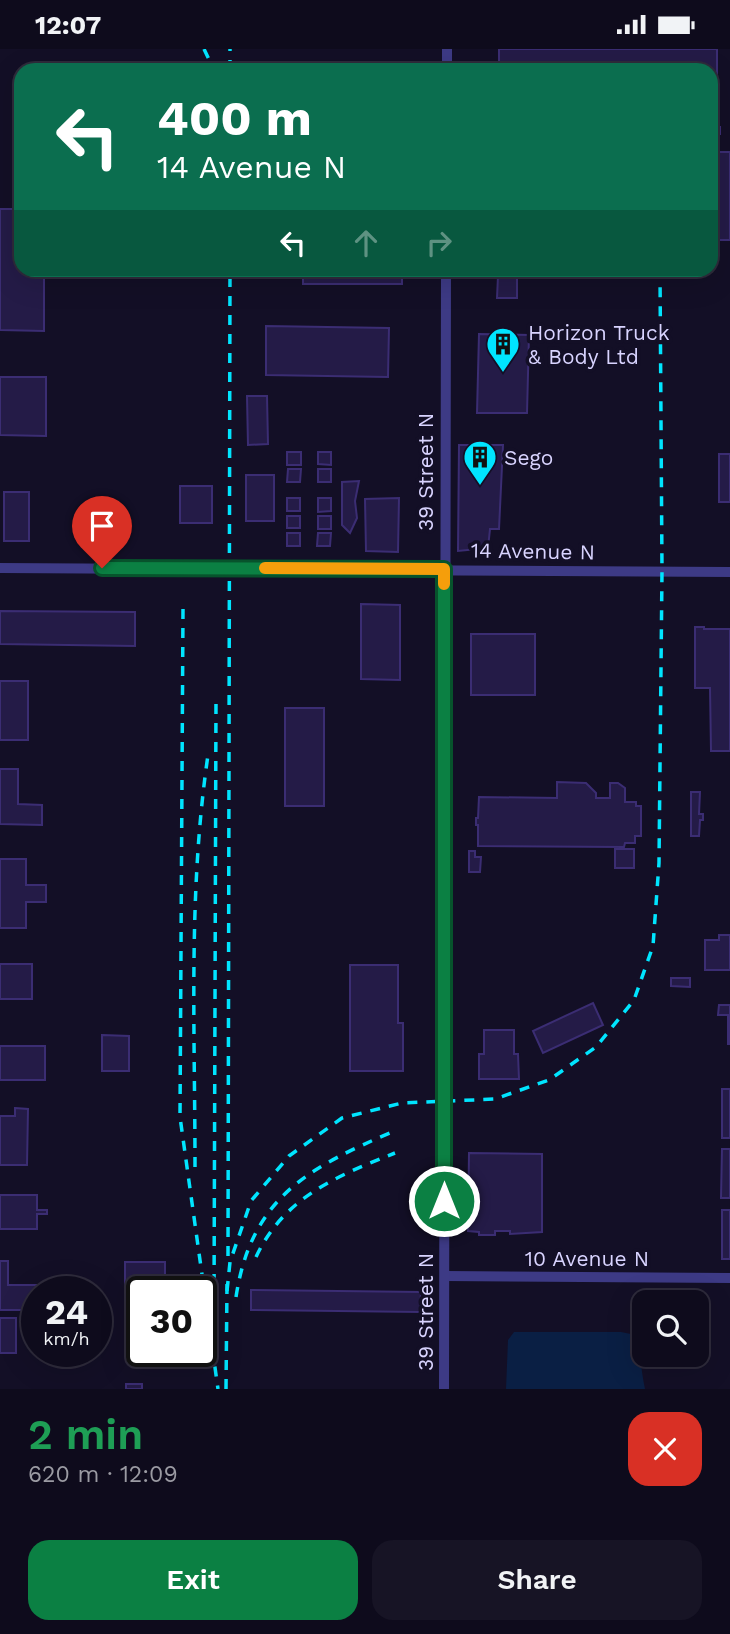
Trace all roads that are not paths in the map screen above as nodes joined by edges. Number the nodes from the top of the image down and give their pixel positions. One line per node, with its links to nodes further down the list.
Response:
1 (446, 277): 3 (street, 39 Street N)
2 (0, 568): 3 (street, 14 Avenue N)
3 (444, 569): 4 (street, 14 Avenue N); 5 (street, 39 Street N)
4 (730, 572)
5 (444, 1276): 6 (street, 10 Avenue N); 7 (street, 39 Street N)
6 (730, 1278)
7 (444, 1389)

